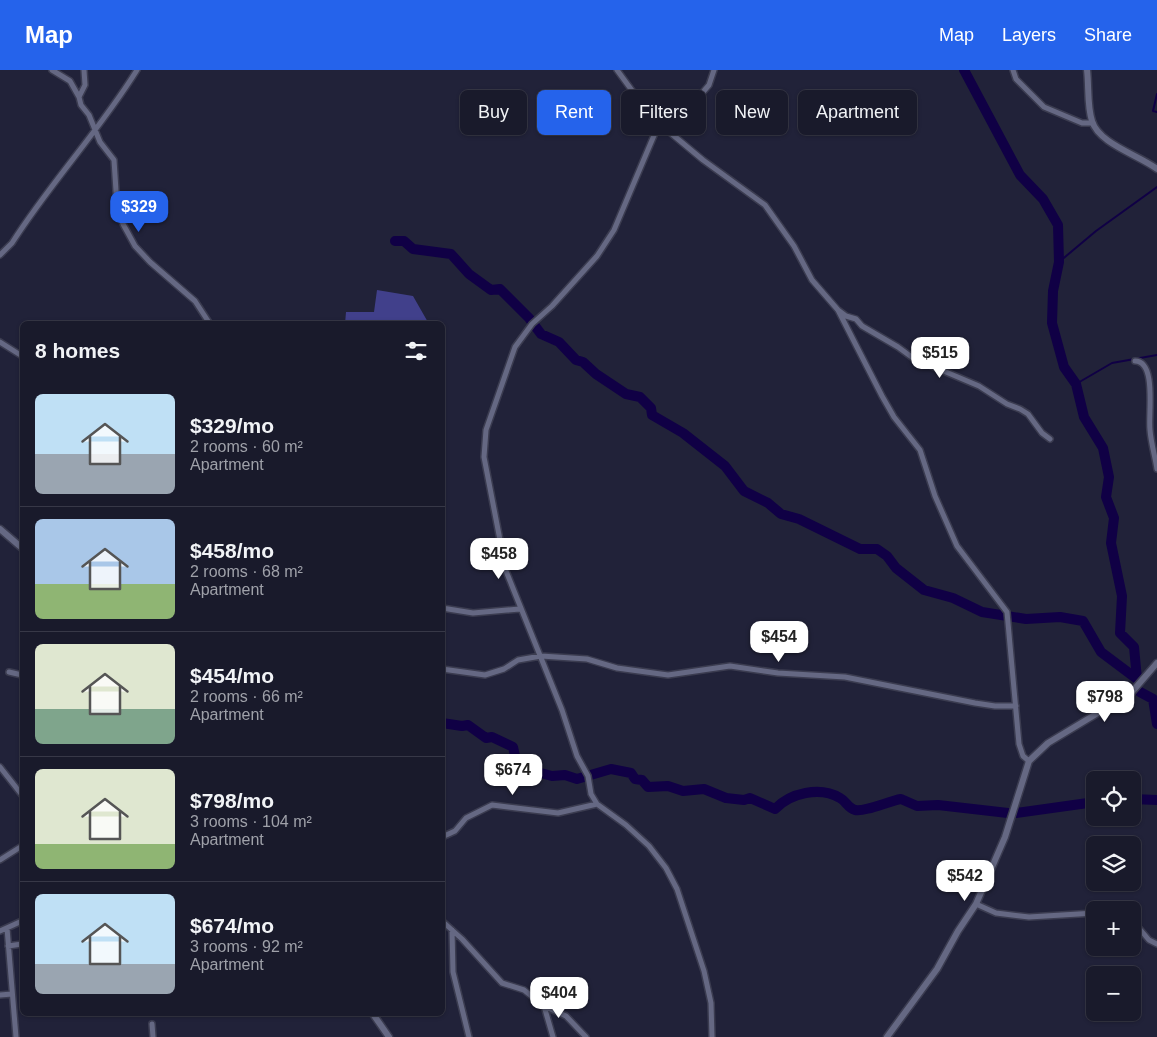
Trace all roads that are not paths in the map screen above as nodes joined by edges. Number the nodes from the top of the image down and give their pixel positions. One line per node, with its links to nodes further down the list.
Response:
1 (52, 70): 10 (street)
2 (84, 70): 10 (street)
3 (137, 70): 12 (street)
4 (617, 70): 8 (street)
5 (714, 70): 9 (street)
6 (1013, 70): 11 (street)
7 (1087, 70): 11 (street)
8 (632, 90)
9 (704, 90)
10 (79, 97): 12 (street)
11 (1092, 123): 15 (street)
12 (94, 130): 16 (street); 18 (street)
13 (654, 135): 27 (street)
14 (673, 135): 17 (street)
15 (1157, 169)
16 (0, 255)
17 (838, 310): 22 (street); 33 (street)
18 (208, 321)
19 (0, 342): 20 (street)
20 (20, 355)
21 (1135, 361): 23 (street)
22 (1050, 439)
23 (1157, 469)
24 (0, 529): 25 (street)
25 (20, 546)
26 (445, 608): 27 (street)
27 (520, 609): 28 (street)
28 (541, 656): 30 (street); 33 (street); 37 (street)
29 (1157, 663): 34 (street)
30 (445, 669)
31 (9, 672): 32 (street)
32 (20, 675)
33 (1016, 706): 34 (street)
34 (1029, 761): 41 (street)
35 (0, 767): 36 (street)
36 (20, 792)
37 (597, 804): 38 (street); 63 (street)
38 (445, 836)
39 (20, 847): 40 (street)
40 (0, 860)
41 (976, 904): 42 (street); 64 (street)
42 (1086, 913)
43 (20, 922): 45 (street)
44 (445, 924): 46 (street)
45 (7, 928): 47 (street); 51 (street)
46 (452, 930): 54 (street); 60 (street)
47 (0, 931)
48 (1141, 931): 50 (street)
49 (20, 944): 51 (street)
50 (1157, 944)
51 (8, 946): 52 (street)
52 (12, 994): 53 (street); 57 (street)
53 (0, 995)
54 (544, 1006): 61 (street); 62 (street)
55 (374, 1016): 59 (street)
56 (152, 1024): 58 (street)
57 (16, 1037)
58 (153, 1037)
59 (389, 1037)
60 (468, 1037)
61 (553, 1037)
62 (586, 1037)
63 (712, 1037)
64 (887, 1037)

